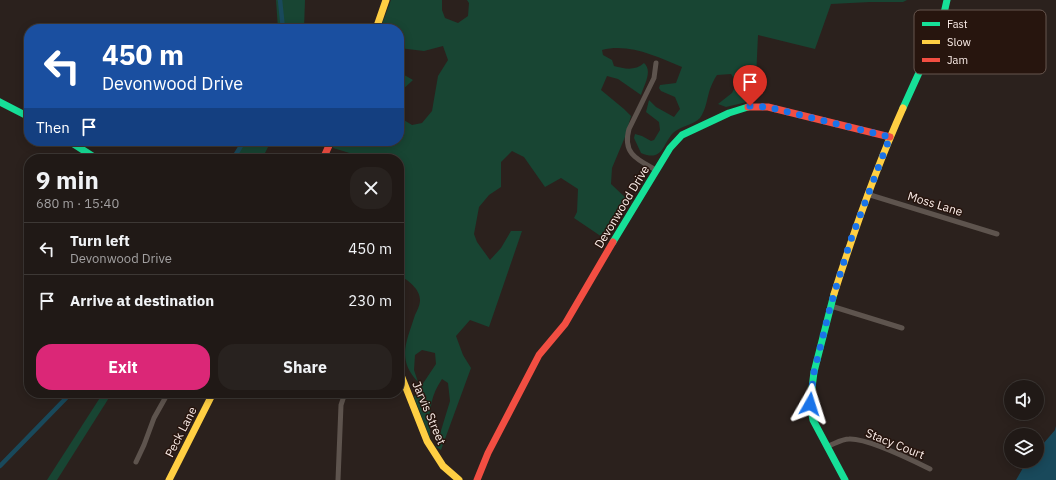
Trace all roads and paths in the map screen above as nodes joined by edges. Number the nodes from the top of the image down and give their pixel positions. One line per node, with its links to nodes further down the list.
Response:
1 (386, 0): 4 (street)
2 (947, 0): 3 (street)
3 (945, 10)
4 (378, 24)
5 (656, 63): 12 (street)
6 (918, 74): 9 (street)
7 (0, 102): 8 (street)
8 (24, 114)
9 (890, 137): 12 (street, Devonwood Drive); 13 (street)
10 (77, 146): 11 (street)
11 (89, 154)
12 (656, 170): 27 (street, Devonwood Drive)
13 (867, 194): 14 (street, Moss Lane); 15 (street)
14 (997, 234)
15 (831, 306): 16 (street); 21 (street)
16 (902, 328)
17 (404, 383): 26 (street, Jarvis Street)
18 (165, 398): 22 (street)
19 (210, 398): 24 (street, Peck Lane)
20 (343, 398): 25 (street)
21 (828, 446): 23 (street, Stacy Court); 28 (street)
22 (136, 462)
23 (930, 469)
24 (169, 480)
25 (338, 480)
26 (459, 480)
27 (478, 480)
28 (845, 480)

